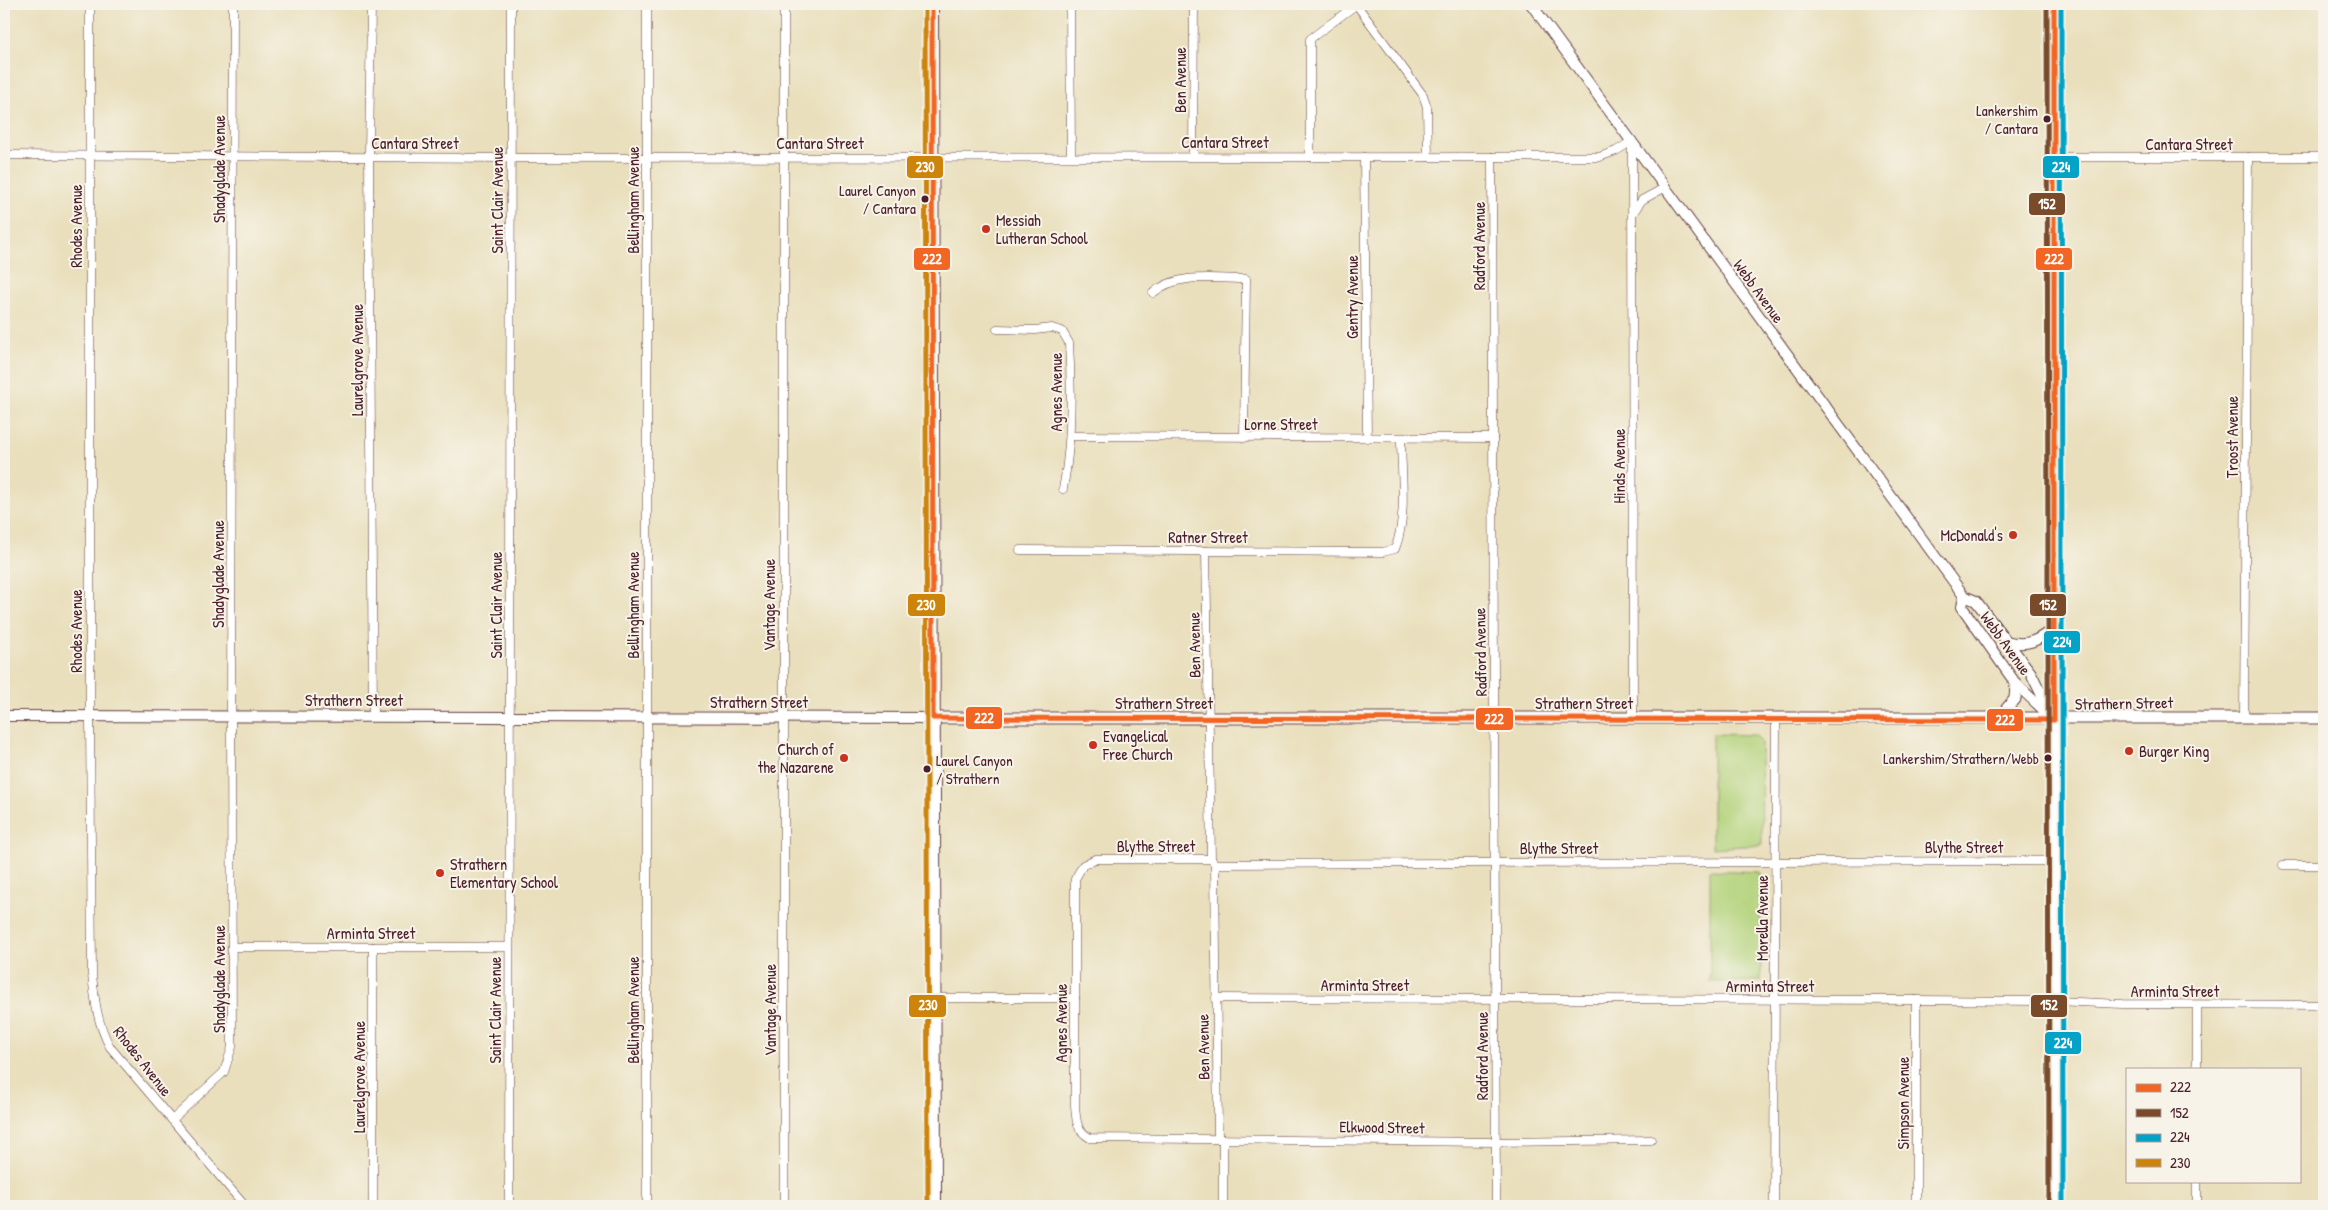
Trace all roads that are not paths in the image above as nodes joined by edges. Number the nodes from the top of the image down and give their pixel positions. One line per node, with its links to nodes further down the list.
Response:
1 (90, 4): 15 (street, Rhodes Avenue)
2 (233, 4): 18 (street, Shadyglade Avenue)
3 (371, 4): 19 (street, Laurelgrove Avenue)
4 (511, 4): 29 (street, Saint Clair Avenue)
5 (647, 4): 30 (street, Bellingham Avenue)
6 (784, 4): 20 (street, Vantage Avenue)
7 (932, 4): 16 (main road)
8 (1070, 4): 21 (street)
9 (1194, 4): 17 (street, Ben Avenue)
10 (1357, 4): 22 (street); 24 (street)
11 (1531, 4): 13 (street, Webb Avenue)
12 (2054, 4): 26 (main road)
13 (1632, 142): 25 (street, Cantara Street); 31 (street, Webb Avenue); 32 (street, Hinds Avenue)
14 (4, 155): 15 (street, Cantara Street)
15 (90, 156): 18 (street, Cantara Street); 49 (street, Rhodes Avenue)
16 (931, 156): 20 (street, Cantara Street); 21 (street, Cantara Street); 54 (main road)
17 (1193, 156): 21 (street, Cantara Street); 22 (street, Cantara Street)
18 (233, 157): 19 (street, Cantara Street); 50 (street, Shadyglade Avenue)
19 (369, 157): 29 (street, Cantara Street); 48 (street, Laurelgrove Avenue)
20 (784, 157): 30 (street, Cantara Street); 53 (street, Vantage Avenue)
21 (1071, 157)
22 (1310, 157): 23 (street, Cantara Street)
23 (1364, 157): 24 (street, Cantara Street); 37 (street, Gentry Avenue)
24 (1428, 157): 25 (street, Cantara Street)
25 (1492, 157): 39 (street, Radford Avenue)
26 (2054, 157): 27 (street, Cantara Street); 44 (main road)
27 (2248, 157): 28 (street, Cantara Street); 55 (street, Troost Avenue)
28 (2324, 157)
29 (510, 158): 30 (street, Cantara Street); 51 (street, Saint Clair Avenue)
30 (647, 158): 52 (street, Bellingham Avenue)
31 (1664, 188): 32 (street); 43 (street, Webb Avenue)
32 (1633, 213): 59 (street, Hinds Avenue)
33 (1153, 293): 36 (street)
34 (997, 329): 35 (street, Agnes Avenue)
35 (1070, 436): 36 (street, Lorne Street); 40 (street, Agnes Avenue)
36 (1244, 438): 37 (street, Lorne Street)
37 (1367, 438): 38 (street, Lorne Street)
38 (1401, 438): 39 (street, Lorne Street); 42 (street, Ratner Street)
39 (1492, 438): 58 (street, Radford Avenue)
40 (1063, 489)
41 (1020, 550): 42 (street, Ratner Street)
42 (1206, 551): 57 (street, Ben Avenue)
43 (1964, 596): 45 (street, Webb Avenue); 46 (street, Webb Avenue)
44 (2055, 627): 45 (street); 62 (main road)
45 (2006, 641): 62 (street, Webb Avenue)
46 (2016, 684): 61 (main road); 62 (street, Webb Avenue)
47 (4, 716): 49 (street, Strathern Street)
48 (374, 716): 50 (street, Strathern Street); 51 (street, Strathern Street)
49 (90, 717): 50 (street, Strathern Street); 83 (street, Rhodes Avenue)
50 (231, 718): 70 (street, Shadyglade Avenue)
51 (510, 718): 52 (street, Strathern Street); 72 (street, Saint Clair Avenue)
52 (646, 718): 53 (street, Strathern Street); 92 (street, Bellingham Avenue)
53 (783, 718): 54 (street, Strathern Street); 93 (street, Vantage Avenue)
54 (933, 718): 57 (main road, Strathern Street); 73 (main road)
55 (2244, 718): 56 (main road, Strathern Street); 62 (main road, Strathern Street)
56 (2324, 718)
57 (1209, 719): 58 (main road, Strathern Street); 64 (street, Ben Avenue)
58 (1495, 719): 59 (main road, Strathern Street); 65 (street, Radford Avenue)
59 (1633, 719): 60 (main road, Strathern Street)
60 (1776, 719): 61 (main road, Strathern Street); 66 (street, Morella Avenue)
61 (1998, 719): 62 (main road, Strathern Street)
62 (2054, 720): 63 (main road)
63 (2055, 861): 66 (street, Blythe Street); 79 (main road)
64 (1213, 862): 65 (street, Blythe Street); 69 (street, Blythe Street); 75 (street, Ben Avenue)
65 (1495, 862): 66 (street, Blythe Street); 76 (street, Radford Avenue)
66 (1776, 862): 77 (street, Morella Avenue)
67 (2283, 865): 68 (street)
68 (2324, 865)
69 (1075, 879): 74 (street, Agnes Avenue)
70 (232, 947): 71 (street, Arminta Street); 83 (street, Shadyglade Avenue)
71 (374, 947): 72 (street, Arminta Street); 90 (street, Laurelgrove Avenue)
72 (509, 947): 91 (street, Saint Clair Avenue)
73 (934, 998): 74 (street); 94 (main road)
74 (1074, 998): 84 (street, Agnes Avenue)
75 (1216, 998): 76 (street, Arminta Street); 85 (street, Ben Avenue)
76 (1496, 1000): 77 (street, Arminta Street); 87 (street, Radford Avenue)
77 (1776, 1000): 78 (street, Arminta Street); 97 (street, Morella Avenue)
78 (1916, 1000): 79 (street, Arminta Street); 98 (street, Simpson Avenue)
79 (2056, 1001): 80 (street, Arminta Street); 99 (main road)
80 (2197, 1005): 81 (street, Arminta Street); 82 (street)
81 (2324, 1005)
82 (2197, 1068)
83 (172, 1120): 89 (street, Rhodes Avenue)
84 (1112, 1139): 85 (street, Elkwood Street)
85 (1220, 1139): 87 (street, Elkwood Street); 95 (street, Ben Avenue)
86 (1651, 1140): 87 (street, Elkwood Street)
87 (1496, 1142): 96 (street, Radford Avenue)
88 (2197, 1182): 100 (street)
89 (245, 1206)
90 (373, 1206)
91 (509, 1206)
92 (647, 1206)
93 (784, 1206)
94 (935, 1206)
95 (1222, 1206)
96 (1496, 1206)
97 (1774, 1206)
98 (1916, 1206)
99 (2056, 1206)
100 (2198, 1206)

